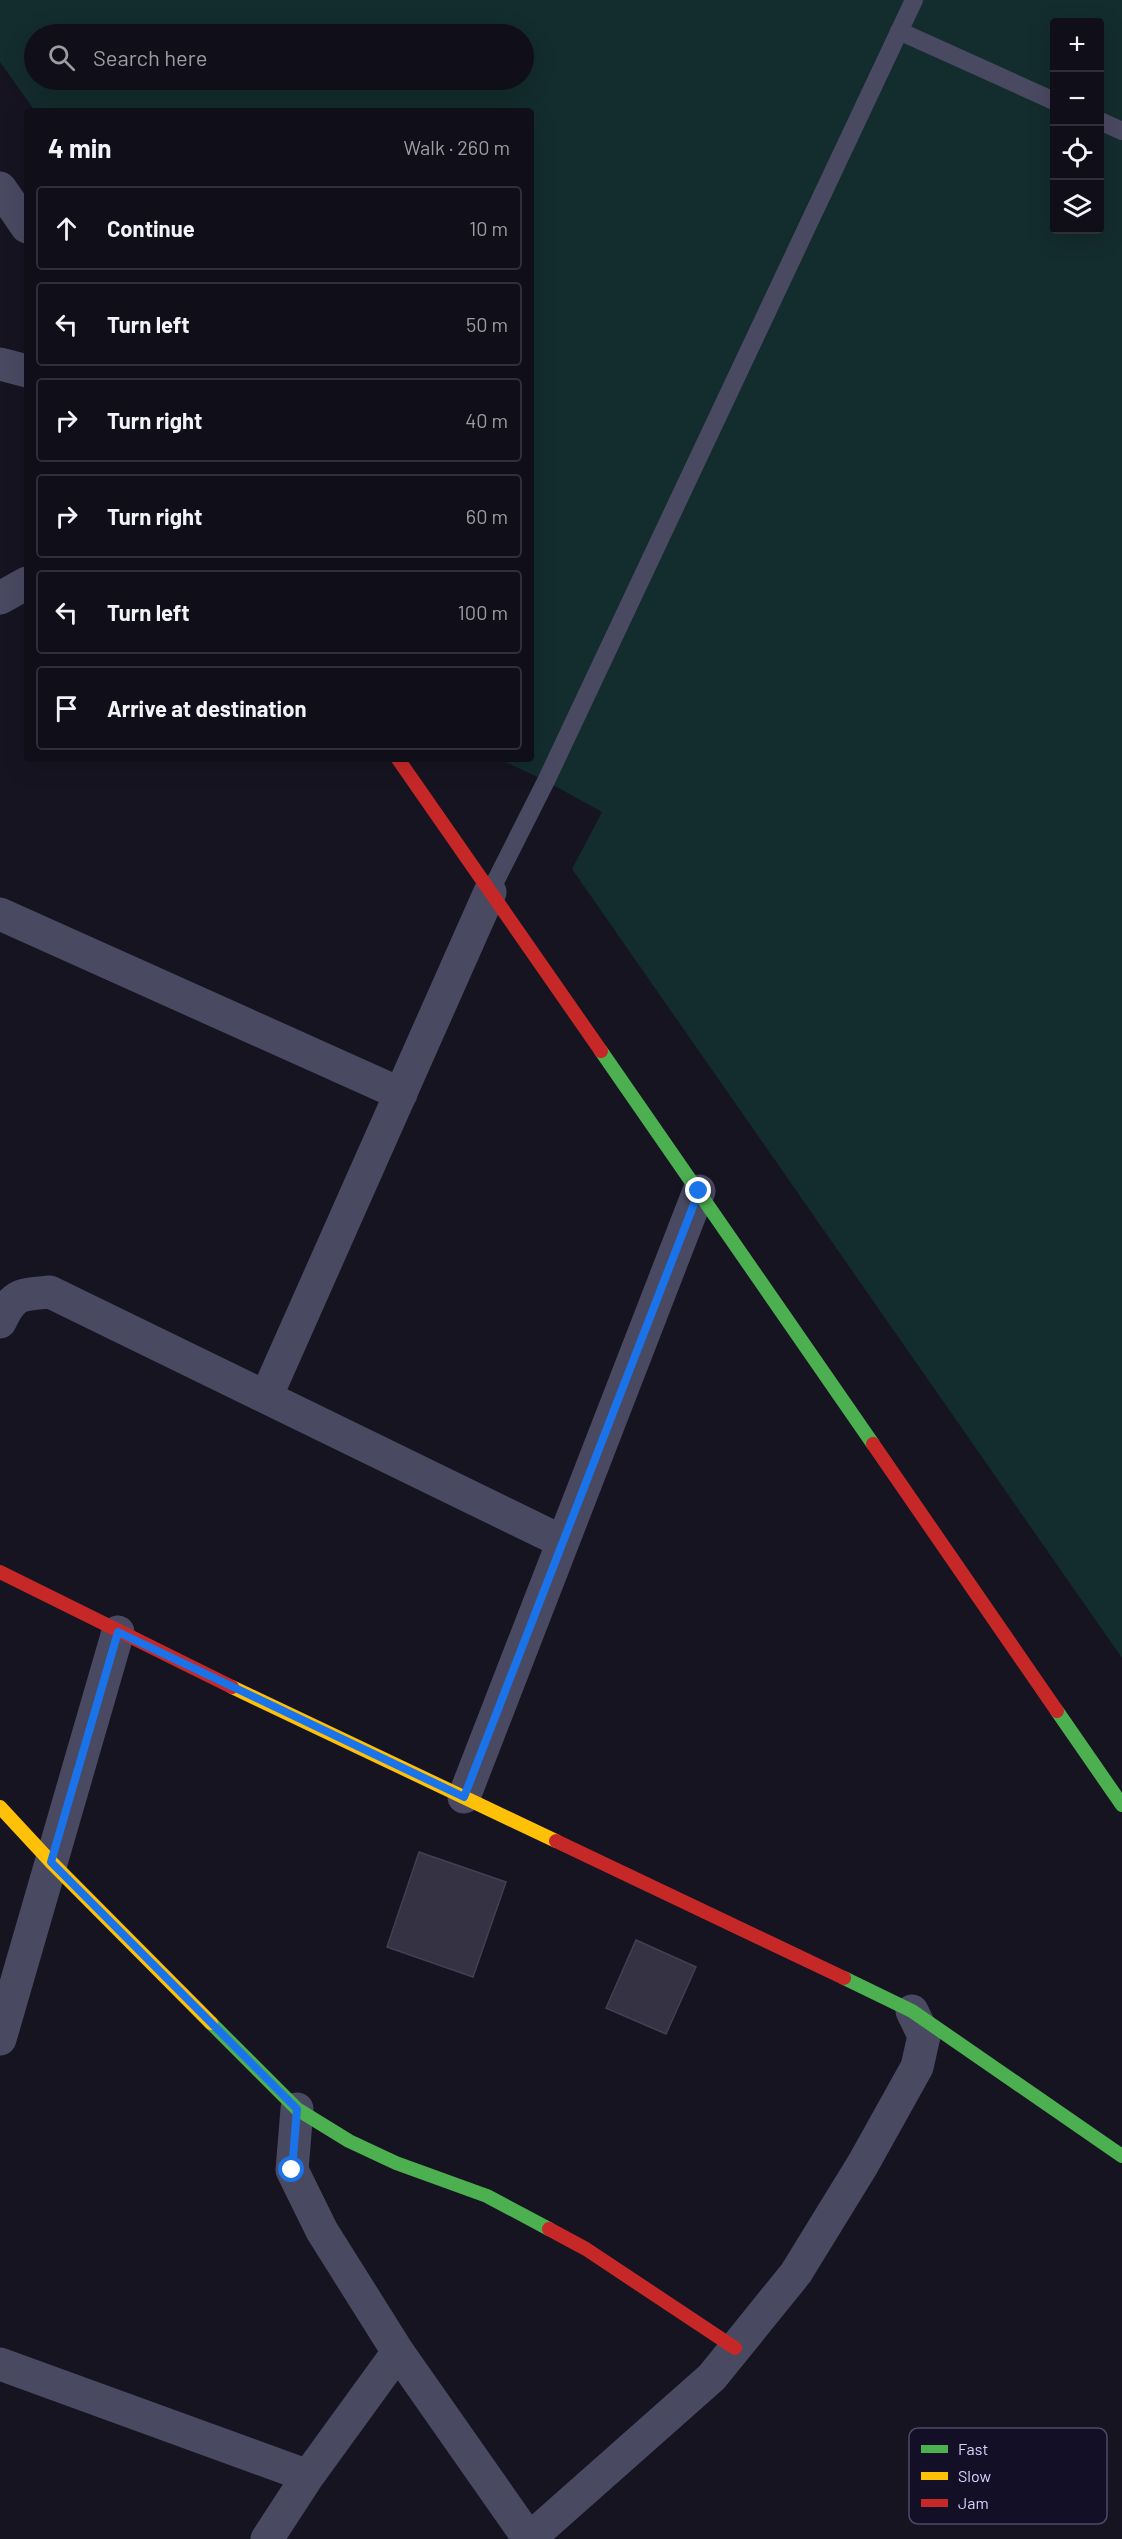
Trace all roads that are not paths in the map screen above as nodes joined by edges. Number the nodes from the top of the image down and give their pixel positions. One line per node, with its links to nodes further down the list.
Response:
1 (914, 0): 2 (lane)
2 (899, 31): 3 (lane); 13 (lane)
3 (1050, 99)
4 (1104, 123): 5 (lane)
5 (1122, 132)
6 (0, 188): 7 (street)
7 (24, 223)
8 (0, 364): 9 (street)
9 (24, 370)
10 (24, 585): 11 (street)
11 (0, 598)
12 (400, 762): 13 (street)
13 (490, 892): 15 (street); 16 (street)
14 (0, 914): 15 (street)
15 (400, 1094): 18 (street)
16 (699, 1191): 19 (street); 23 (street)
17 (0, 1322): 18 (street)
18 (266, 1397): 19 (street)
19 (563, 1542): 22 (street)
20 (0, 1572): 21 (street)
21 (118, 1632): 22 (street); 25 (street)
22 (464, 1797): 26 (street)
23 (1122, 1805)
24 (0, 1807): 25 (street)
25 (51, 1862): 27 (street); 28 (street)
26 (912, 2011): 29 (street); 30 (street)
27 (1, 2031)
28 (297, 2109): 30 (street); 31 (street)
29 (1122, 2156)
30 (735, 2348): 35 (street)
31 (398, 2352): 33 (street); 35 (street)
32 (0, 2364): 33 (street)
33 (308, 2476): 34 (street)
34 (267, 2539)
35 (529, 2539)

